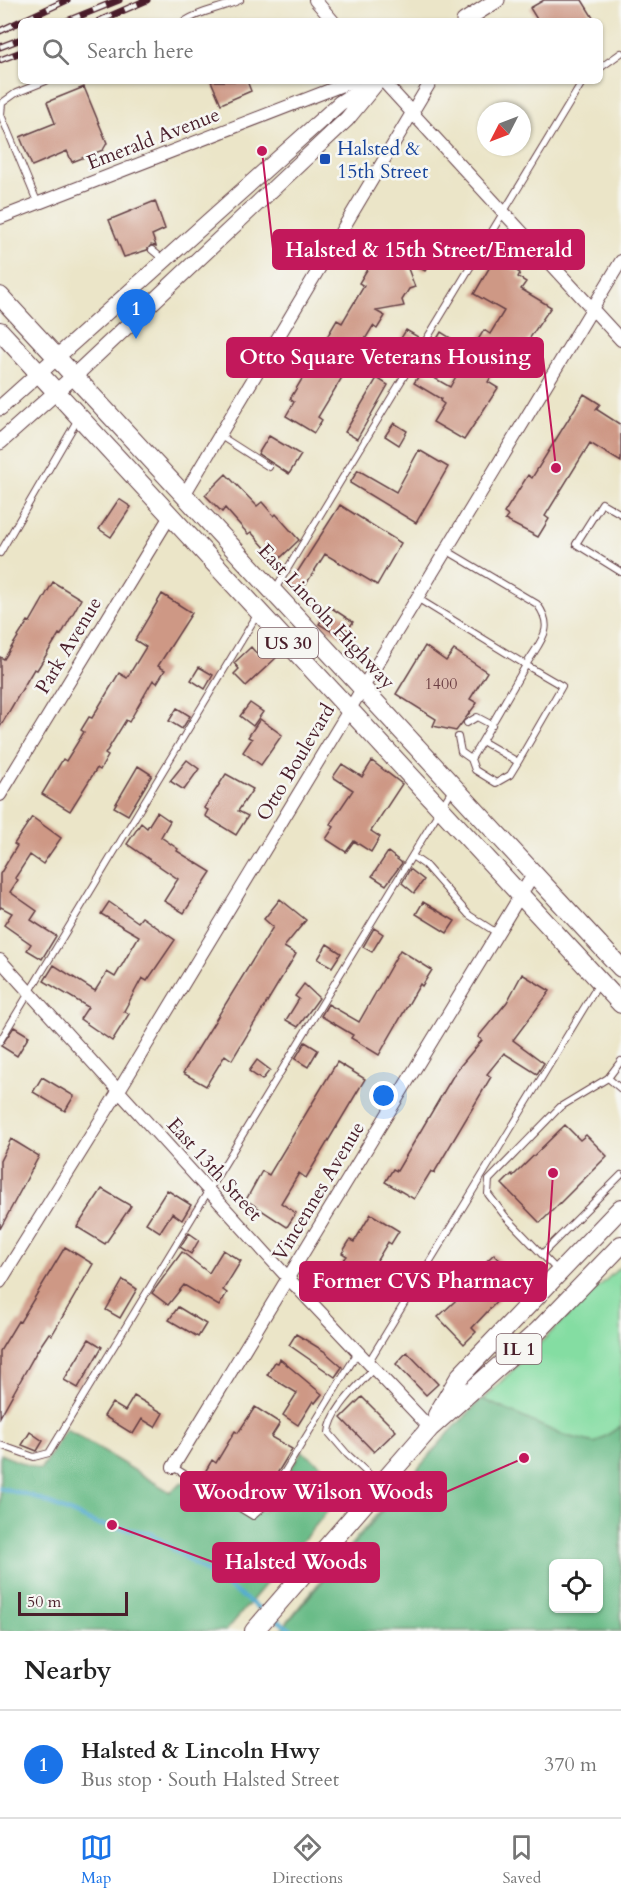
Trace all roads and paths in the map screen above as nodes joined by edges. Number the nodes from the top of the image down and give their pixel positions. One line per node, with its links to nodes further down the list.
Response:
1 (240, 0): 4 (lane)
2 (315, 0): 5 (street)
3 (497, 0): 6 (street)
4 (190, 18)
5 (330, 18)
6 (470, 18)
7 (621, 53): 8 (lane)
8 (603, 66)
9 (38, 84): 17 (lane)
10 (346, 84): 17 (street, Emerald Avenue)
11 (371, 84): 21 (street)
12 (374, 84): 29 (street)
13 (386, 84): 16 (street)
14 (428, 84): 16 (street)
15 (581, 84): 18 (lane)
16 (411, 112): 18 (street); 33 (street)
17 (38, 204): 19 (street, Emerald Avenue)
18 (502, 210): 24 (street); 42 (lane)
19 (0, 218)
20 (152, 250): 21 (lane)
21 (165, 260): 27 (street)
22 (621, 261): 24 (street, Otto Boulevard)
23 (0, 296): 27 (main road, East Lincoln Highway / US 30)
24 (592, 308): 26 (street); 39 (street, Otto Boulevard)
25 (5, 340): 28 (main road, US 30)
26 (621, 340)
27 (56, 357): 28 (street); 29 (main road, East Lincoln Highway / US 30)
28 (38, 374): 30 (main road, US 30); 31 (street)
29 (74, 377): 30 (street); 36 (main road, East Lincoln Highway / US 30)
30 (55, 393): 32 (main road, US 30); 34 (street)
31 (0, 408)
32 (79, 418): 38 (main road, US 30); 40 (lane)
33 (219, 435): 35 (lane); 36 (street)
34 (0, 442)
35 (269, 467)
36 (184, 495): 42 (main road, East Lincoln Highway / US 30)
37 (621, 514): 41 (lane)
38 (170, 516): 44 (main road, US 30); 55 (street, Park Avenue)
39 (446, 550): 43 (street, Otto Boulevard); 45 (lane)
40 (0, 553)
41 (621, 572)
42 (273, 591): 46 (main road, East Lincoln Highway / US 30)
43 (417, 598): 45 (lane); 46 (street, Otto Boulevard)
44 (259, 612): 47 (main road, US 30); 64 (lane)
45 (526, 665): 49 (lane); 53 (lane)
46 (363, 687): 47 (street, Otto Boulevard); 54 (main road, East Lincoln Highway / US 30)
47 (350, 709): 56 (main road, US 30); 70 (street, Otto Boulevard)
48 (467, 723): 49 (lane)
49 (492, 725): 51 (lane)
50 (458, 737): 52 (lane)
51 (482, 741): 52 (lane); 53 (lane)
52 (471, 759): 53 (lane)
53 (518, 762)
54 (454, 787): 56 (lane); 58 (main road, East Lincoln Highway / US 30)
55 (0, 795)
56 (441, 808): 57 (lane); 59 (main road, US 30)
57 (412, 856): 60 (lane); 72 (lane)
58 (534, 873): 59 (street, Vincennes Avenue); 62 (main road, East Lincoln Highway / US 30)
59 (522, 894): 60 (street, Vincennes Avenue); 63 (main road, US 30)
60 (498, 933): 77 (street, Vincennes Avenue)
61 (0, 960): 64 (street, East 13th Street)
62 (621, 968)
63 (600, 981): 65 (main road, US 30); 80 (lane)
64 (29, 993): 66 (lane); 70 (street, East 13th Street)
65 (621, 1004)
66 (0, 1041)
67 (621, 1061): 68 (lane)
68 (608, 1078): 69 (lane); 75 (lane)
69 (620, 1088)
70 (118, 1092): 72 (street, East 13th Street); 78 (street, Otto Boulevard)
71 (621, 1175): 75 (lane)
72 (208, 1190): 77 (street, East 13th Street); 82 (lane)
73 (621, 1209): 76 (main road, IL 1)
74 (621, 1245): 81 (main road, IL 1)
75 (542, 1254): 76 (lane)
76 (560, 1272): 81 (main road, IL 1)
77 (288, 1278): 79 (street, East 13th Street); 83 (street, Vincennes Avenue)
78 (0, 1282)
79 (358, 1352): 80 (street, East 13th Street); 83 (lane)
80 (370, 1366): 81 (street, East 13th Street); 84 (lane)
81 (430, 1428): 84 (main road, IL 1)
82 (0, 1445)
83 (172, 1467)
84 (380, 1485): 85 (main road, IL 1)
85 (254, 1631)

